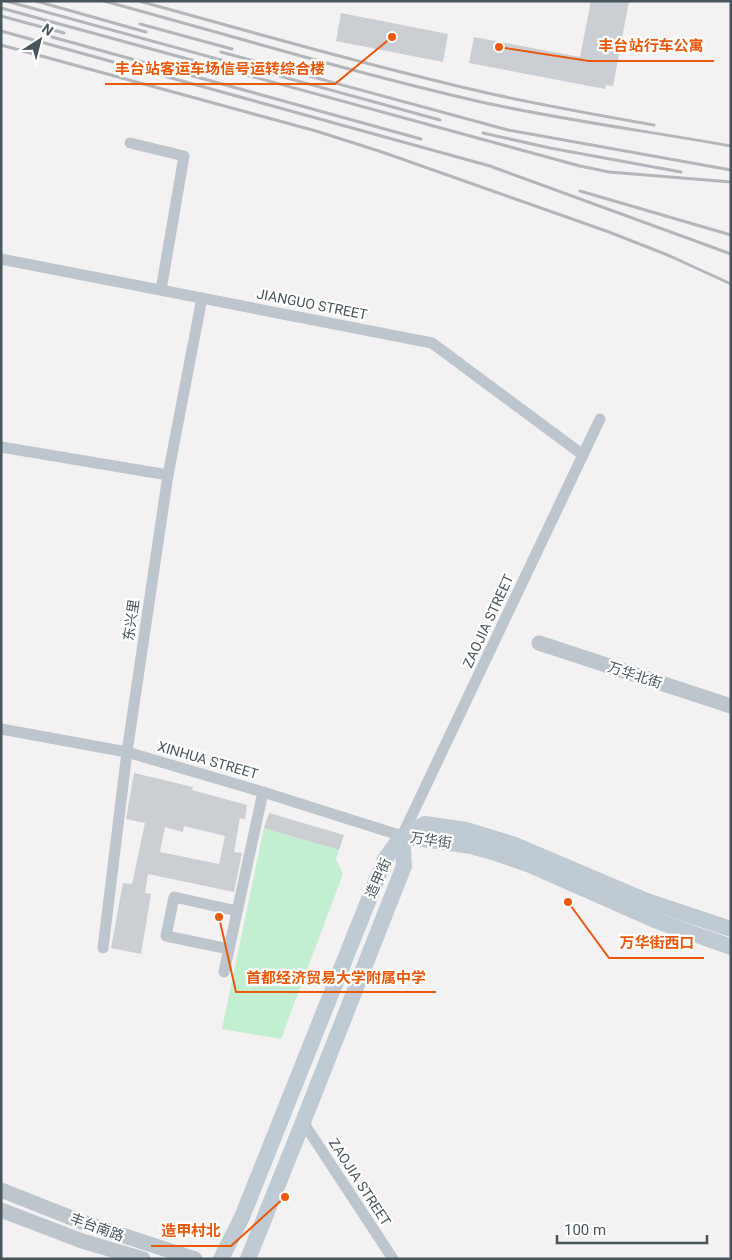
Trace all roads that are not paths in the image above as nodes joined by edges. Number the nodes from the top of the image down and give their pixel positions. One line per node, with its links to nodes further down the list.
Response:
1 (130, 142): 3 (street)
2 (1, 259): 3 (street, JIANGUO STREET)
3 (161, 290): 4 (street, JIANGUO STREET)
4 (202, 298): 7 (street, JIANGUO STREET); 8 (street, 东兴里)
5 (600, 419): 7 (street, ZAOJIA STREET)
6 (1, 447): 8 (street)
7 (583, 455): 14 (street, ZAOJIA STREET)
8 (168, 475): 12 (street, 东兴里)
9 (539, 643): 10 (street, 万华北街)
10 (731, 706)
11 (1, 730): 12 (street, XINHUA STREET)
12 (127, 752): 13 (street, XINHUA STREET); 18 (street, 东兴里)
13 (263, 792): 14 (street, XINHUA STREET); 15 (street)
14 (402, 836): 16 (main road, 万华街); 17 (main road, 万华街); 21 (main road, 造甲街); 26 (main road, 造甲街)
15 (237, 911): 19 (street); 19 (street)
16 (731, 928)
17 (731, 947)
18 (103, 948)
19 (229, 949): 20 (street)
20 (224, 972)
21 (303, 1122): 27 (main road, 造甲街); 28 (street, ZAOJIA STREET)
22 (1, 1190): 25 (street, 丰台南路)
23 (1, 1210): 24 (street, 丰台南路)
24 (143, 1259)
25 (195, 1259)
26 (221, 1259)
27 (248, 1259)
28 (393, 1259)

